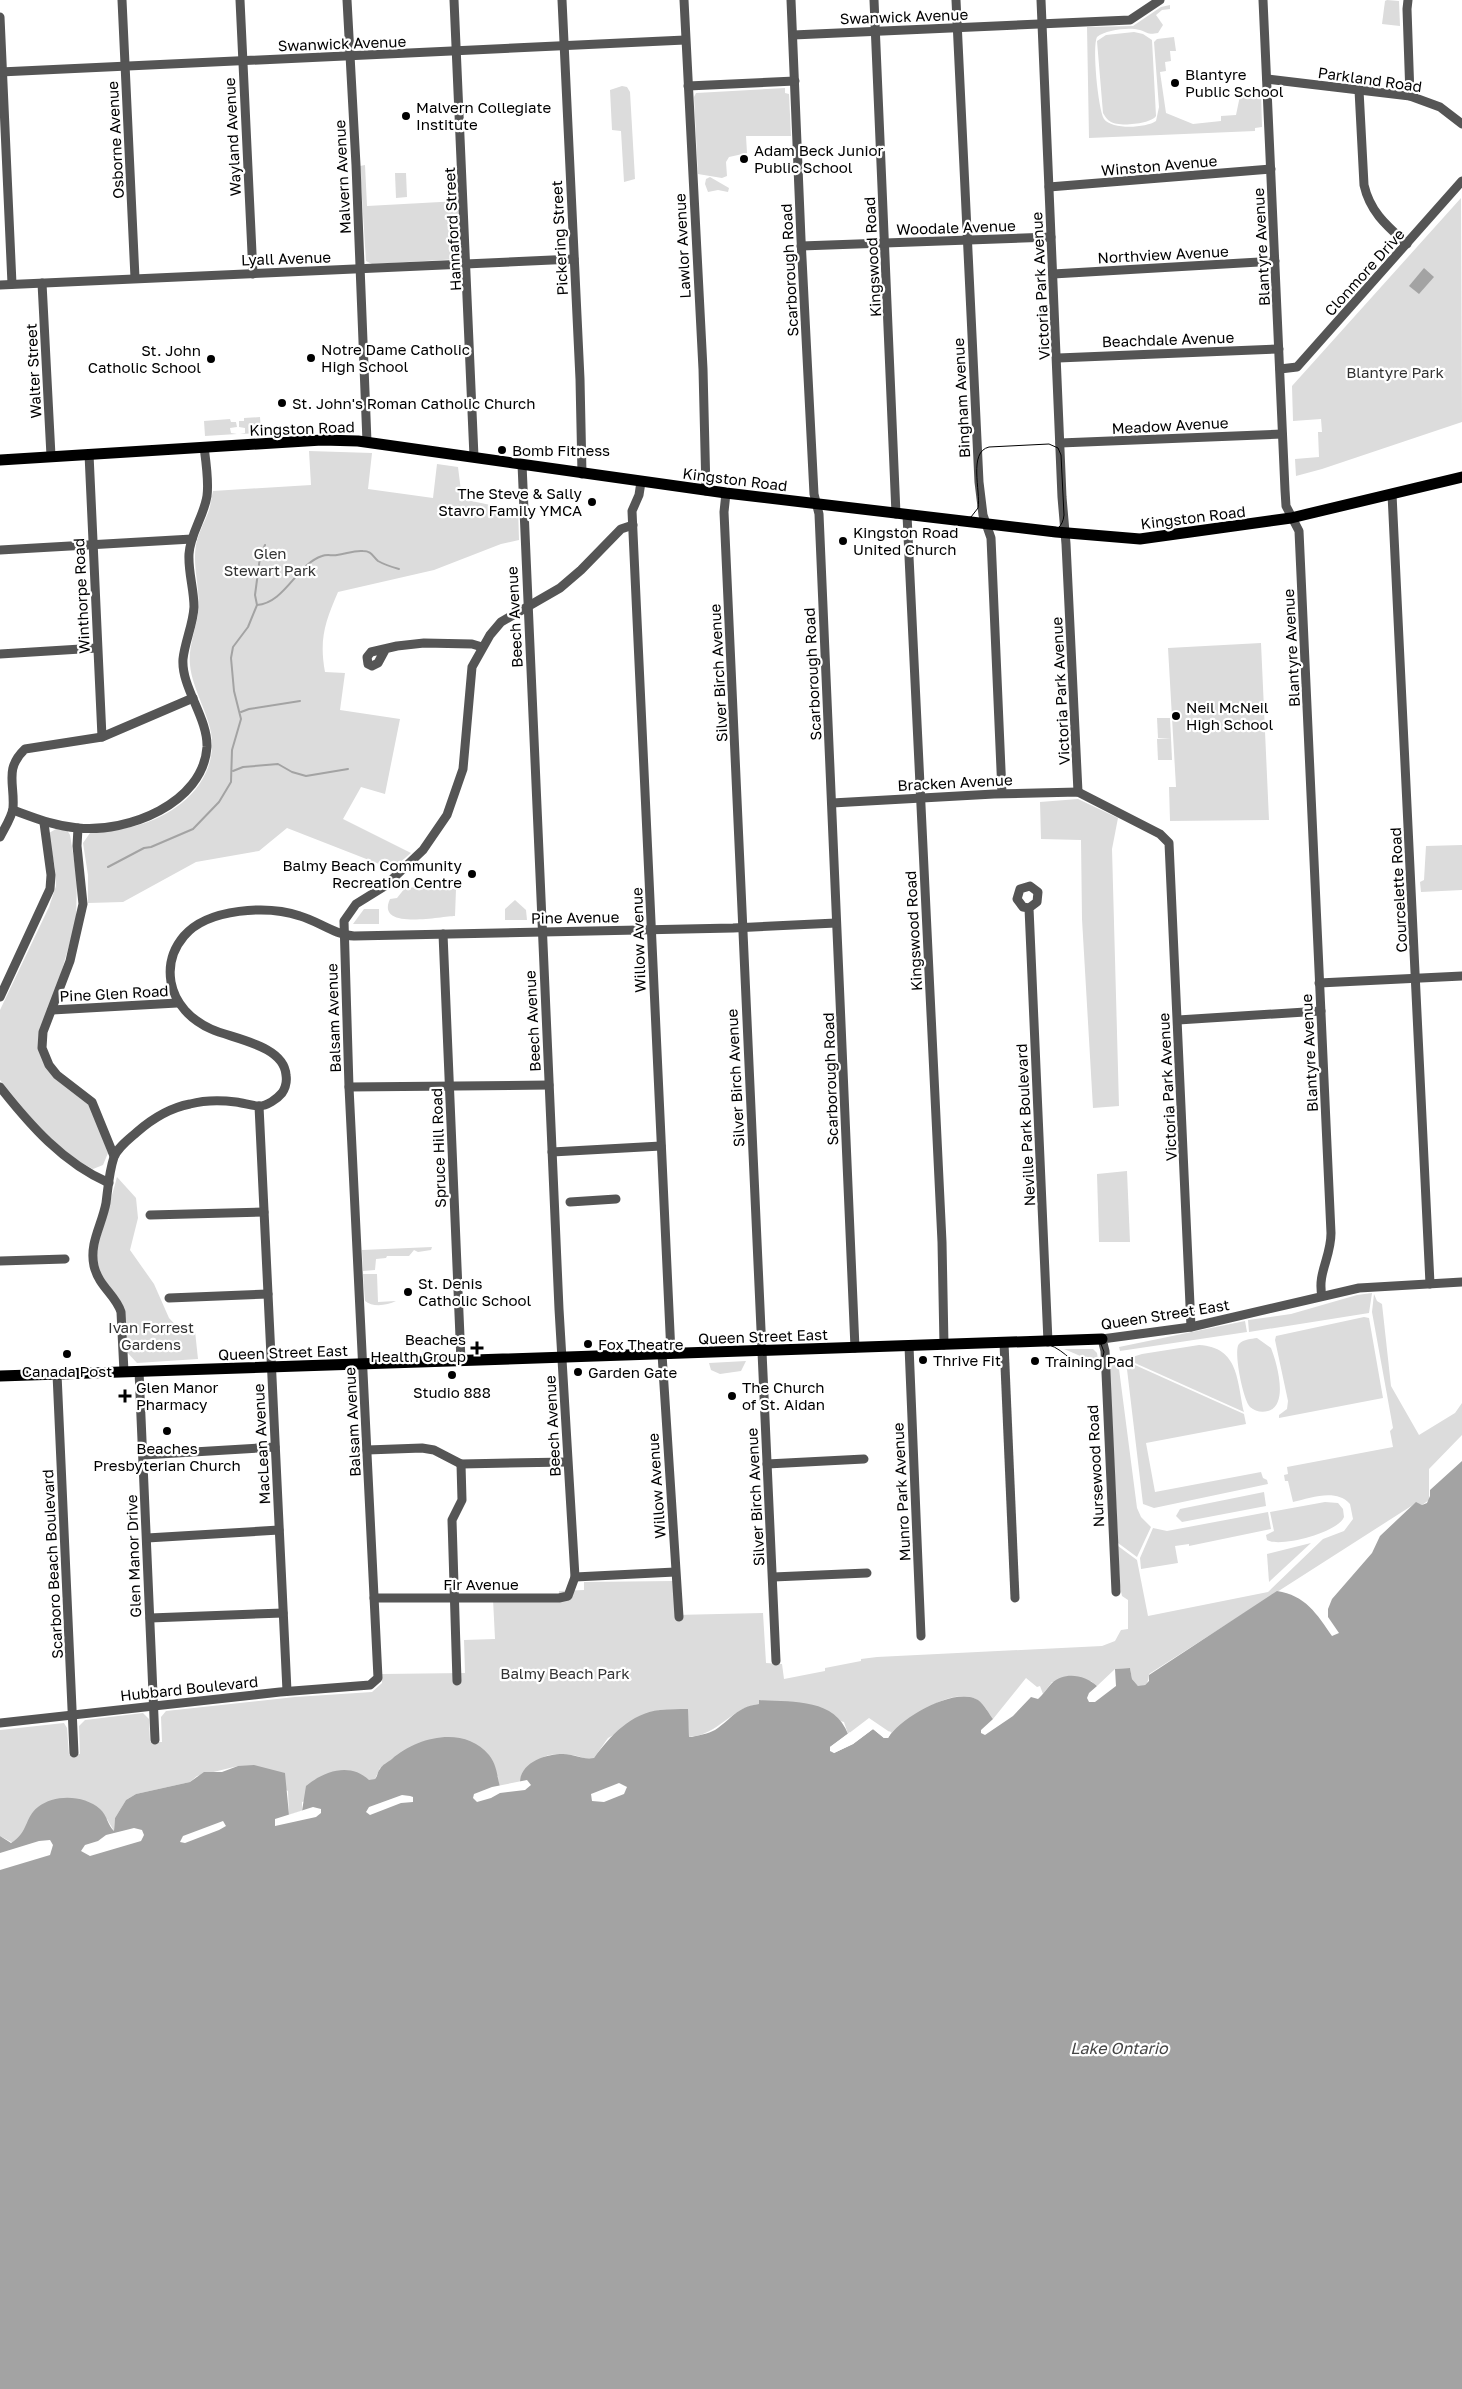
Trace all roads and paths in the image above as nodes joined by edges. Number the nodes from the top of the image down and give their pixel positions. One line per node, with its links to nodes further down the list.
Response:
1 (122, 0): 24 (street, Osborne Avenue)
2 (240, 0): 23 (street, Wayland Avenue)
3 (347, 0): 22 (street, Malvern Avenue)
4 (454, 0): 21 (street, Hannaford Street)
5 (562, 0): 20 (street, Pickering Street)
6 (684, 0): 19 (street, Lawlor Avenue)
7 (791, 0): 18 (street, Scarborough Road)
8 (874, 0): 17 (street, Kingswood Road)
9 (956, 0): 16 (street, Bingham Avenue)
10 (1041, 0): 15 (street, Victoria Park Avenue)
11 (1160, 0): 15 (street, Swanwick Avenue)
12 (1263, 0): 26 (street, Blantyre Avenue)
13 (1408, 0): 30 (street)
14 (0, 17): 25 (street)
15 (1042, 24): 16 (street, Swanwick Avenue); 34 (street, Victoria Park Avenue)
16 (957, 28): 17 (street, Swanwick Avenue); 36 (street, Bingham Avenue)
17 (876, 31): 18 (street, Swanwick Avenue); 37 (street, Kingswood Road)
18 (793, 35): 27 (street, Scarborough Road)
19 (685, 40): 20 (street, Swanwick Avenue); 28 (street, Lawlor Avenue)
20 (563, 45): 21 (street, Swanwick Avenue); 40 (street, Pickering Street)
21 (457, 51): 22 (street, Swanwick Avenue); 42 (street, Hannaford Street)
22 (350, 56): 23 (street, Swanwick Avenue); 43 (street, Malvern Avenue)
23 (242, 61): 24 (street, Swanwick Avenue); 44 (street, Wayland Avenue)
24 (125, 67): 25 (street, Swanwick Avenue); 46 (street, Osborne Avenue)
25 (1, 72): 48 (street)
26 (1267, 79): 29 (street, Parkland Road); 32 (street, Blantyre Avenue)
27 (795, 81): 28 (street); 39 (street, Scarborough Road)
28 (688, 86): 65 (street, Lawlor Avenue)
29 (1359, 90): 30 (street, Parkland Road); 38 (street)
30 (1410, 96): 31 (street, Parkland Road)
31 (1462, 124)
32 (1271, 169): 34 (street, Winston Avenue); 41 (street, Blantyre Avenue)
33 (1462, 182): 38 (street, Clonmore Drive)
34 (1050, 186): 35 (street, Victoria Park Avenue)
35 (1051, 237): 36 (street, Woodale Avenue); 45 (street, Victoria Park Avenue)
36 (967, 241): 37 (street, Woodale Avenue); 71 (street, Bingham Avenue)
37 (884, 244): 39 (street, Woodale Avenue); 69 (street, Kingswood Road)
38 (1407, 244): 52 (street, Clonmore Drive)
39 (801, 246): 68 (street, Scarborough Road)
40 (574, 259): 42 (street, Lyall Avenue); 62 (street, Pickering Street)
41 (1274, 261): 45 (street, Northview Avenue); 50 (street, Blantyre Avenue)
42 (467, 265): 43 (street, Lyall Avenue); 59 (street, Hannaford Street)
43 (360, 269): 44 (street, Lyall Avenue); 54 (street, Malvern Avenue)
44 (253, 274): 46 (street, Lyall Avenue)
45 (1053, 274): 51 (street, Victoria Park Avenue)
46 (135, 278): 47 (street, Lyall Avenue)
47 (42, 283): 48 (street, Lyall Avenue); 58 (street, Walter Street)
48 (12, 284): 49 (street, Lyall Avenue)
49 (0, 285)
50 (1279, 349): 51 (street, Beachdale Avenue); 52 (street, Blantyre Avenue)
51 (1058, 358): 55 (street, Victoria Park Avenue)
52 (1280, 369): 53 (street, Blantyre Avenue)
53 (1282, 434): 55 (street, Meadow Avenue); 70 (street, Blantyre Avenue)
54 (367, 442): 56 (main road, Kingston Road); 59 (main road, Kingston Road)
55 (1060, 443): 73 (street, Victoria Park Avenue)
56 (204, 447): 57 (main road, Kingston Road); 74 (street)
57 (89, 454): 58 (main road, Kingston Road); 75 (street, Winthorpe Road)
58 (51, 456): 60 (main road, Kingston Road)
59 (474, 458): 61 (main road, Kingston Road)
60 (0, 460)
61 (522, 464): 62 (main road, Kingston Road); 77 (street, Beech Avenue)
62 (582, 474): 64 (main road, Kingston Road)
63 (1462, 477): 67 (main road, Kingston Road)
64 (641, 482): 65 (main road, Kingston Road); 72 (street)
65 (706, 491): 66 (main road, Kingston Road)
66 (726, 493): 68 (main road, Kingston Road); 94 (street, Silver Birch Avenue)
67 (1392, 494): 70 (main road, Kingston Road); 100 (street, Courcelette Road)
68 (817, 504): 69 (main road, Kingston Road); 87 (street, Scarborough Road)
69 (902, 514): 71 (main road, Kingston Road); 86 (street, Kingswood Road)
70 (1291, 518): 73 (main road, Kingston Road); 101 (street, Blantyre Avenue)
71 (985, 524): 73 (main road, Kingston Road); 85 (street, Bingham Avenue)
72 (633, 526): 77 (street, Balsam Avenue); 95 (street, Willow Avenue)
73 (1064, 533): 84 (street, Victoria Park Avenue)
74 (192, 539): 75 (street); 82 (street)
75 (92, 544): 76 (street); 79 (street, Winthorpe Road)
76 (0, 550)
77 (528, 608): 78 (street, Balsam Avenue); 96 (street, Beech Avenue)
78 (482, 647): 80 (street); 97 (street, Balsam Avenue)
79 (97, 648): 81 (street); 83 (street, Winthorpe Road)
80 (384, 650)
81 (0, 654)
82 (193, 698): 83 (street); 90 (street)
83 (102, 736): 88 (street)
84 (1078, 792): 85 (street, Bracken Avenue); 106 (street, Victoria Park Avenue)
85 (1002, 793): 86 (street, Bracken Avenue)
86 (920, 798): 87 (street, Bracken Avenue); 131 (street, Kingswood Road)
87 (832, 803): 93 (street, Scarborough Road)
88 (13, 810): 89 (street); 91 (street)
89 (44, 823): 90 (street); 102 (street)
90 (78, 828): 104 (street)
91 (0, 837)
92 (1029, 908): 129 (street, Neville Park Boulevard)
93 (836, 923): 94 (street, Pine Avenue); 133 (street, Scarborough Road)
94 (743, 927): 95 (street, Pine Avenue); 134 (street, Silver Birch Avenue)
95 (651, 930): 96 (street, Pine Avenue); 112 (street, Willow Avenue)
96 (542, 931): 98 (street, Pine Avenue); 107 (street, Beech Avenue)
97 (343, 934): 98 (street, Pine Avenue); 103 (street, Pine Avenue); 110 (street, Balsam Avenue)
98 (443, 934): 108 (street, Spruce Hill Road)
99 (1462, 976): 100 (street)
100 (1416, 978): 101 (street); 123 (street, Courcelette Road)
101 (1320, 983): 105 (street, Blantyre Avenue)
102 (0, 997)
103 (177, 1003): 104 (street, Pine Glen Road); 111 (street)
104 (52, 1010): 114 (street)
105 (1321, 1011): 106 (street); 125 (street, Blantyre Avenue)
106 (1178, 1020): 127 (street, Victoria Park Avenue)
107 (549, 1085): 108 (street); 113 (street, Beech Avenue)
108 (449, 1086): 110 (street); 137 (street, Spruce Hill Road)
109 (0, 1087): 115 (street)
110 (349, 1087): 138 (street, Balsam Avenue)
111 (259, 1106): 114 (street); 118 (street, MacLean Avenue)
112 (661, 1146): 113 (street); 135 (street, Willow Avenue)
113 (552, 1152): 136 (street, Beech Avenue)
114 (114, 1156): 115 (street)
115 (109, 1183): 141 (street)
116 (616, 1200): 117 (street)
117 (570, 1202)
118 (264, 1212): 119 (street); 124 (street, MacLean Avenue)
119 (150, 1216)
120 (65, 1259): 121 (street)
121 (0, 1261)
122 (1462, 1282): 123 (street, Queen Street East)
123 (1430, 1284): 125 (street, Queen Street East)
124 (268, 1294): 126 (street); 139 (street, MacLean Avenue)
125 (1322, 1296): 127 (street, Queen Street East)
126 (169, 1298)
127 (1191, 1326): 128 (street, Queen Street East)
128 (1102, 1339): 129 (main road, Queen Street East); 157 (street, Nursewood Road)
129 (1048, 1342): 130 (main road, Queen Street East)
130 (1004, 1343): 131 (main road, Queen Street East); 160 (street)
131 (944, 1345): 132 (main road, Queen Street East)
132 (909, 1346): 133 (main road, Queen Street East); 164 (street, Munro Park Avenue)
133 (854, 1348): 134 (main road, Queen Street East)
134 (762, 1351): 135 (main road, Queen Street East); 150 (street, Silver Birch Avenue)
135 (666, 1354): 136 (main road, Queen Street East); 153 (street, Willow Avenue)
136 (562, 1358): 137 (main road, Queen Street East); 148 (street, Beech Avenue)
137 (461, 1361): 138 (main road, Queen Street East)
138 (362, 1364): 139 (main road, Queen Street East); 145 (street, Balsam Avenue)
139 (271, 1367): 140 (main road, Queen Street East); 144 (street, MacLean Avenue)
140 (138, 1371): 141 (main road, Queen Street East); 146 (street, Glen Manor Drive)
141 (124, 1372): 142 (main road, Queen Street East)
142 (57, 1374): 143 (main road, Queen Street East); 170 (street, Scarboro Beach Boulevard)
143 (0, 1376)
144 (275, 1447): 146 (street); 151 (street, MacLean Avenue)
145 (367, 1450): 149 (street); 159 (street, Balsam Avenue)
146 (143, 1455): 152 (street, Glen Manor Drive)
147 (864, 1459): 150 (street)
148 (567, 1462): 149 (street); 155 (street, Beech Avenue)
149 (461, 1464): 158 (street)
150 (767, 1464): 156 (street, Silver Birch Avenue)
151 (279, 1530): 152 (street); 161 (street, MacLean Avenue)
152 (146, 1538): 163 (street, Glen Manor Drive)
153 (675, 1572): 155 (street); 162 (street, Willow Avenue)
154 (867, 1573): 156 (street)
155 (575, 1577): 158 (street, Fir Avenue)
156 (772, 1577): 165 (street, Silver Birch Avenue)
157 (1116, 1592)
158 (454, 1597): 159 (street, Fir Avenue); 167 (street)
159 (374, 1598): 166 (street, Balsam Avenue)
160 (1015, 1598)
161 (283, 1613): 163 (street); 168 (street, MacLean Avenue)
162 (679, 1617)
163 (150, 1618): 169 (street, Glen Manor Drive)
164 (922, 1636)
165 (776, 1660)
166 (378, 1678): 168 (street, Hubbard Boulevard)
167 (457, 1680)
168 (287, 1691): 169 (street, Hubbard Boulevard)
169 (154, 1706): 170 (street, Hubbard Boulevard); 172 (street, Glen Manor Drive)
170 (73, 1714): 171 (street, Hubbard Boulevard); 173 (street, Scarboro Beach Boulevard)
171 (0, 1723)
172 (155, 1740)
173 (74, 1753)

